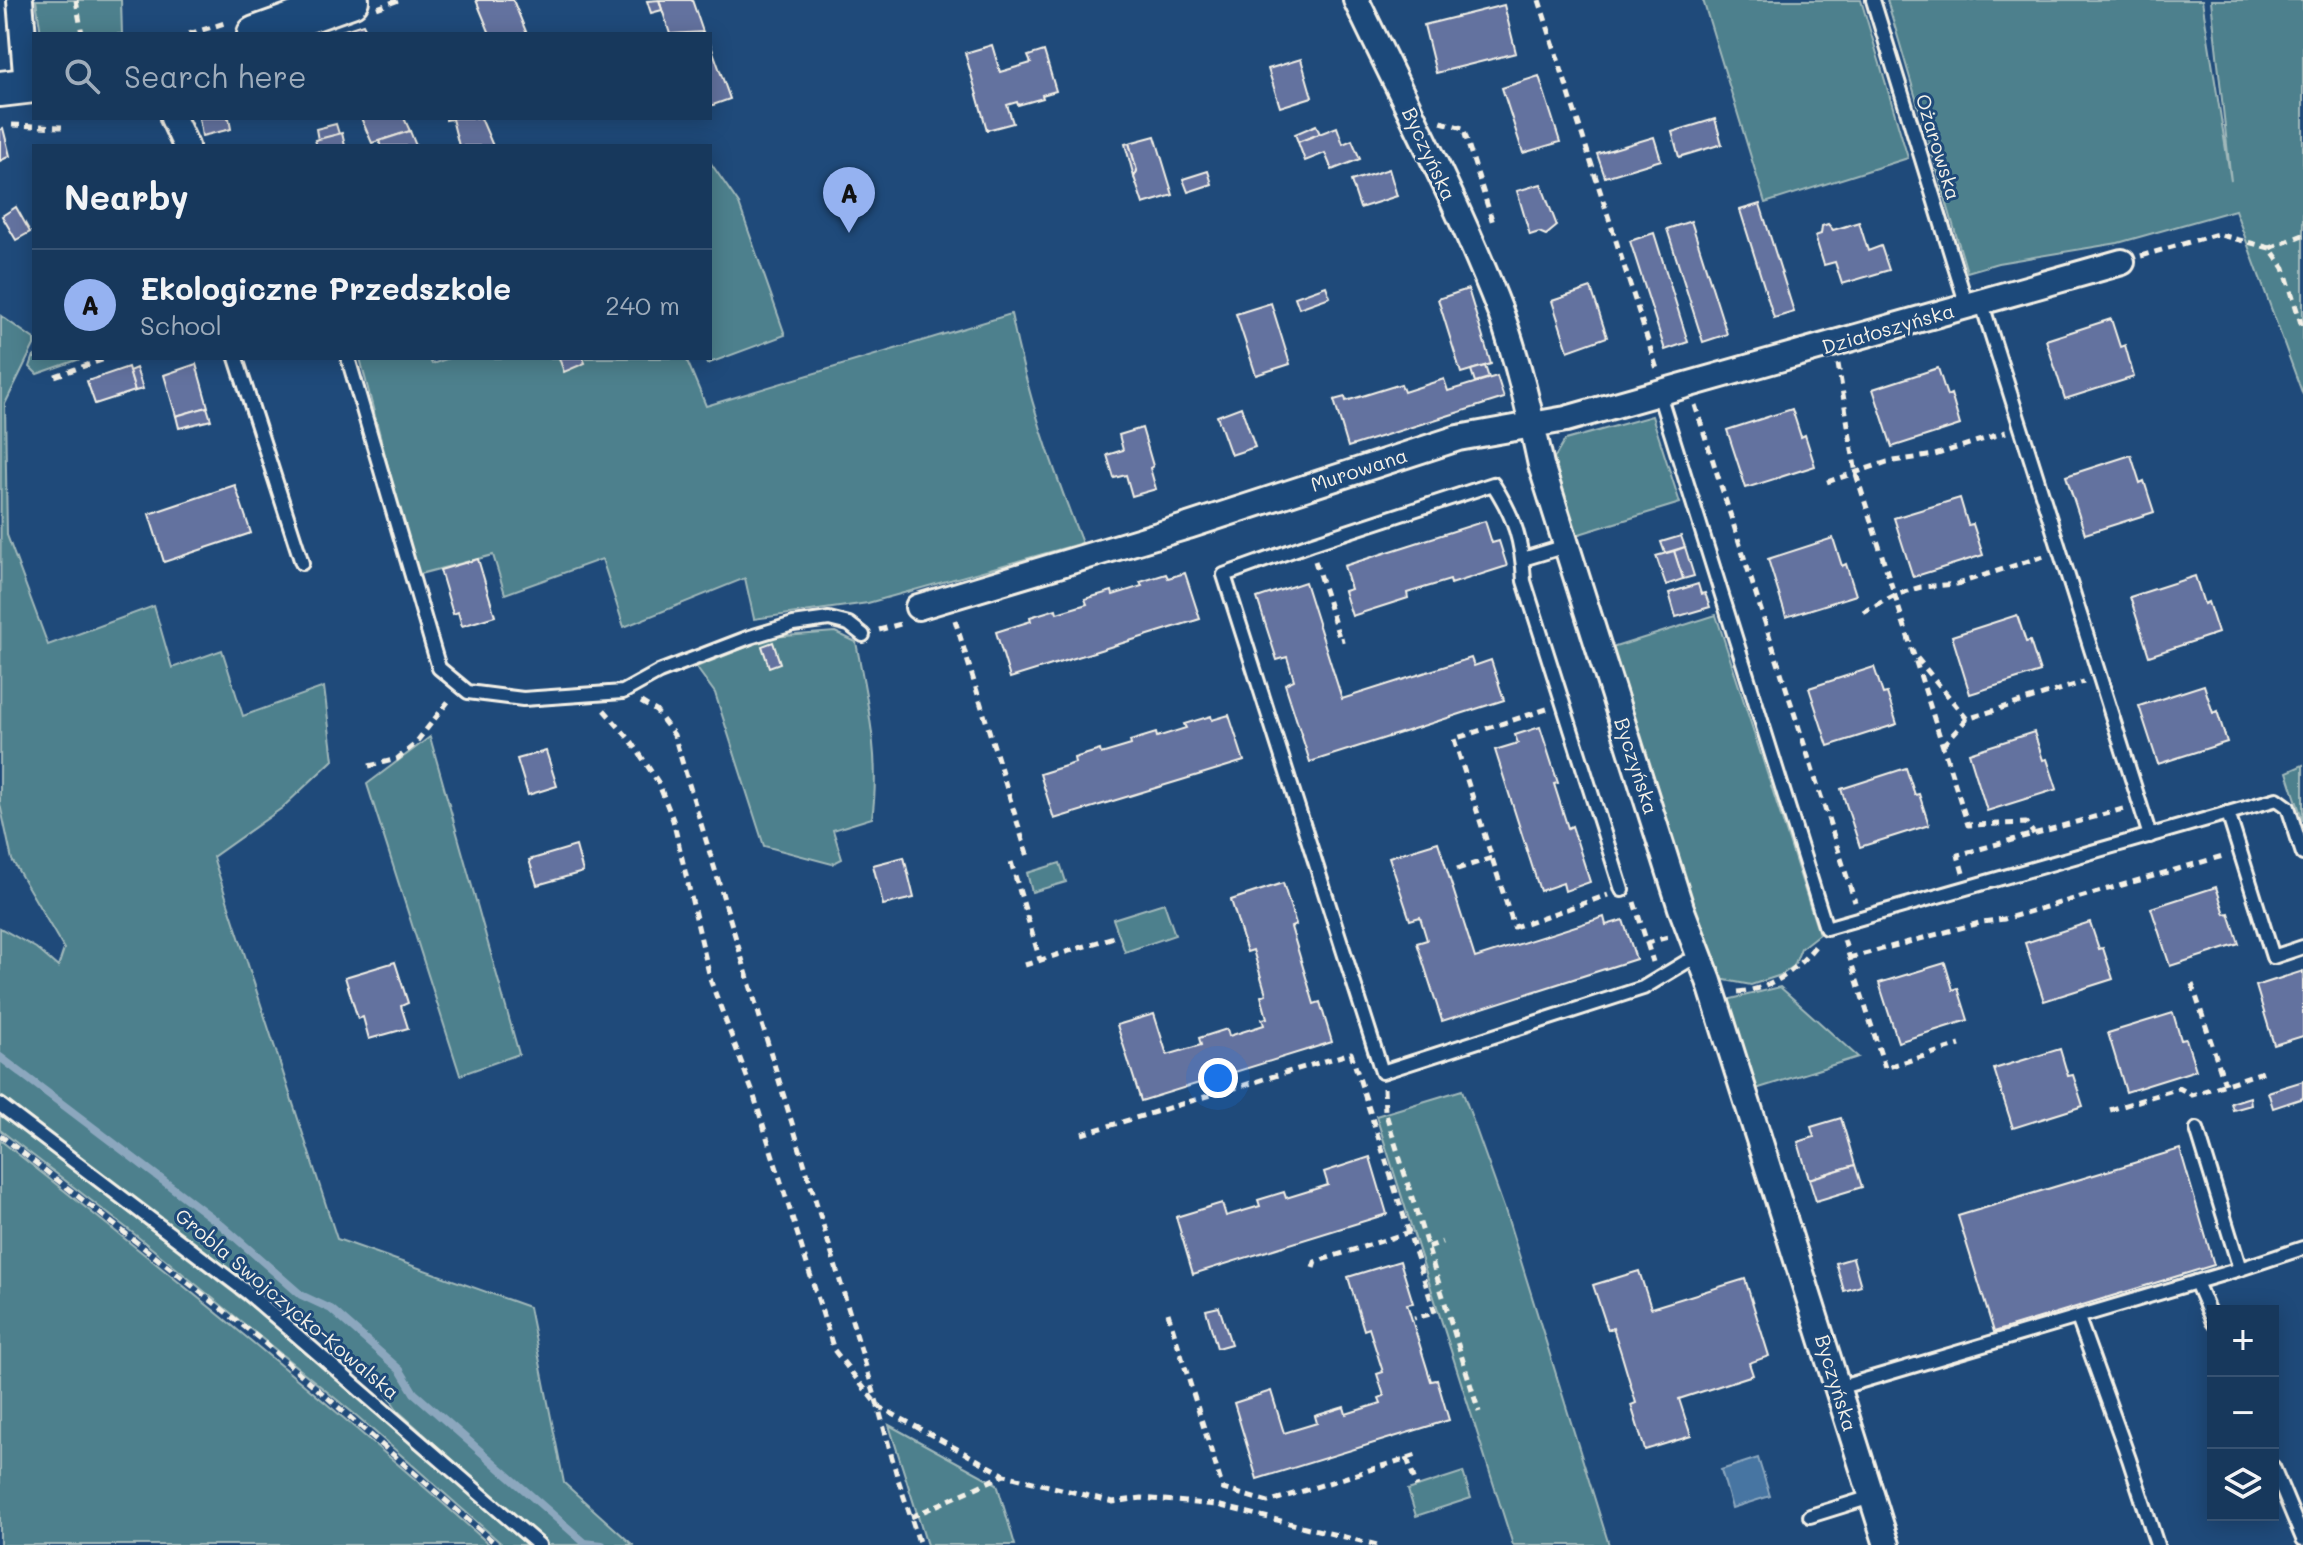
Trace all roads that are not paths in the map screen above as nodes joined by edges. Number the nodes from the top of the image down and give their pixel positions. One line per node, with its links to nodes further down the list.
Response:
1 (20, 0): 6 (street)
2 (351, 0): 5 (street)
3 (1356, 0): 14 (street, Byczyńska)
4 (1873, 0): 10 (lane, Ożarowska)
5 (261, 32)
6 (20, 86)
7 (174, 120): 8 (street)
8 (185, 144)
9 (2122, 262): 10 (street, Działoszyńska)
10 (1974, 304): 13 (street, Działoszyńska); 21 (lane, Ożarowska)
11 (237, 360): 17 (lane)
12 (349, 360): 19 (lane)
13 (1662, 393): 14 (street, Działoszyńska); 21 (lane)
14 (1533, 426): 15 (street, Byczyńska); 18 (street, Murowana)
15 (1566, 546): 16 (lane); 25 (street, Byczyńska)
16 (1523, 559): 23 (lane); 25 (lane)
17 (302, 563)
18 (918, 607)
19 (863, 635)
20 (2228, 813): 21 (lane); 22 (lane); 24 (lane)
21 (2150, 836)
22 (2303, 854)
23 (1622, 890)
24 (2303, 947)
25 (1699, 958): 33 (street, Byczyńska)
26 (0, 1105): 38 (lane, Grobla Swojczycko-Kowalska)
27 (2197, 1129): 29 (lane)
28 (2303, 1248): 29 (lane)
29 (2240, 1269): 30 (lane)
30 (2196, 1282): 31 (lane); 32 (lane)
31 (2207, 1308)
32 (2078, 1318): 33 (lane); 40 (lane)
33 (1838, 1388): 35 (street, Byczyńska)
34 (2279, 1481): 37 (lane)
35 (1871, 1497): 36 (lane); 39 (street, Byczyńska)
36 (1810, 1516)
37 (2303, 1539)
38 (539, 1545)
39 (1887, 1545)
40 (2157, 1545)

